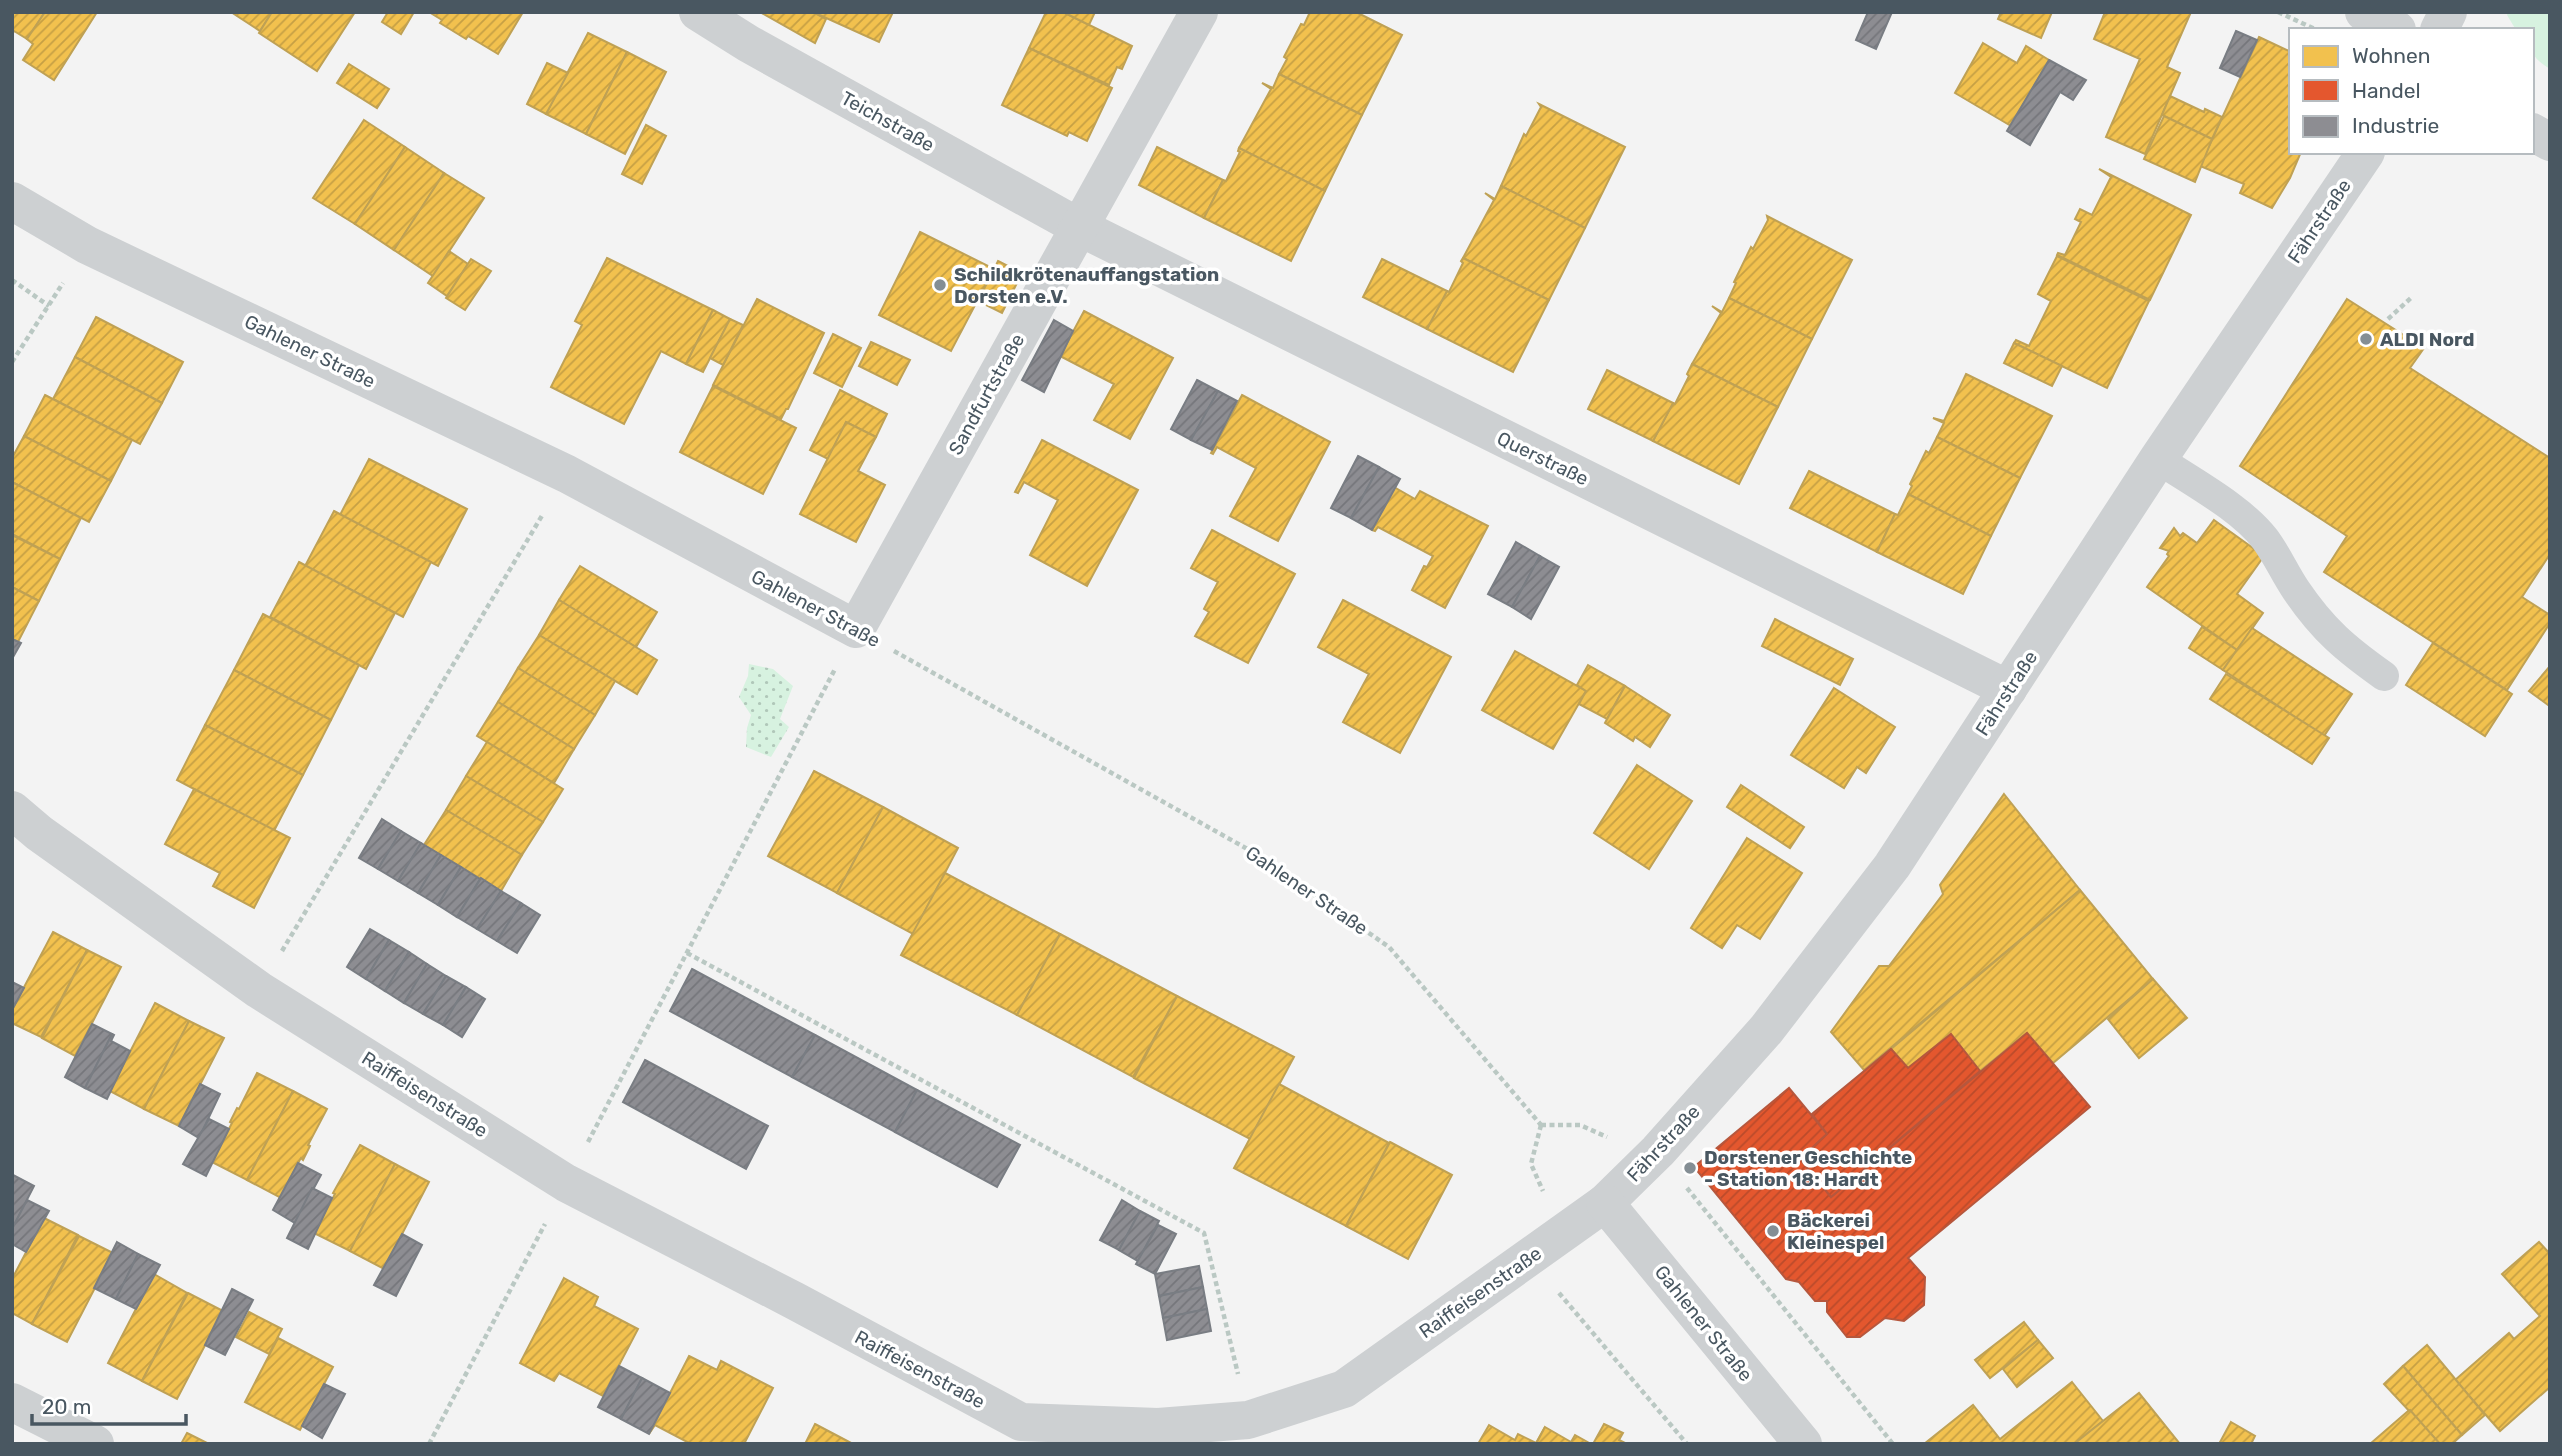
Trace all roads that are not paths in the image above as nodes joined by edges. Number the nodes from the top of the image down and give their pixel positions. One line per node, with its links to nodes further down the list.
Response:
1 (698, 12): 11 (street, Teichstraße)
2 (1199, 12): 11 (street, Sandfurtstraße)
3 (2364, 12): 5 (street)
4 (2448, 12): 6 (street)
5 (2394, 28)
6 (2440, 28)
7 (2534, 133): 8 (street)
8 (2550, 142)
9 (2365, 154): 12 (street, Fährstraße)
10 (12, 201): 13 (street, Gahlener Straße)
11 (1079, 227): 13 (street, Sandfurtstraße); 15 (street, Querstraße)
12 (2158, 459): 14 (lane); 15 (street, Fährstraße)
13 (856, 629)
14 (2384, 676)
15 (2008, 689): 17 (street, Fährstraße)
16 (12, 810): 19 (street, Raiffeisenstraße)
17 (1605, 1203): 19 (street, Raiffeisenstraße); 21 (street, Gahlener Straße)
18 (12, 1402): 20 (street)
19 (1017, 1433)
20 (96, 1444)
21 (1803, 1444)

